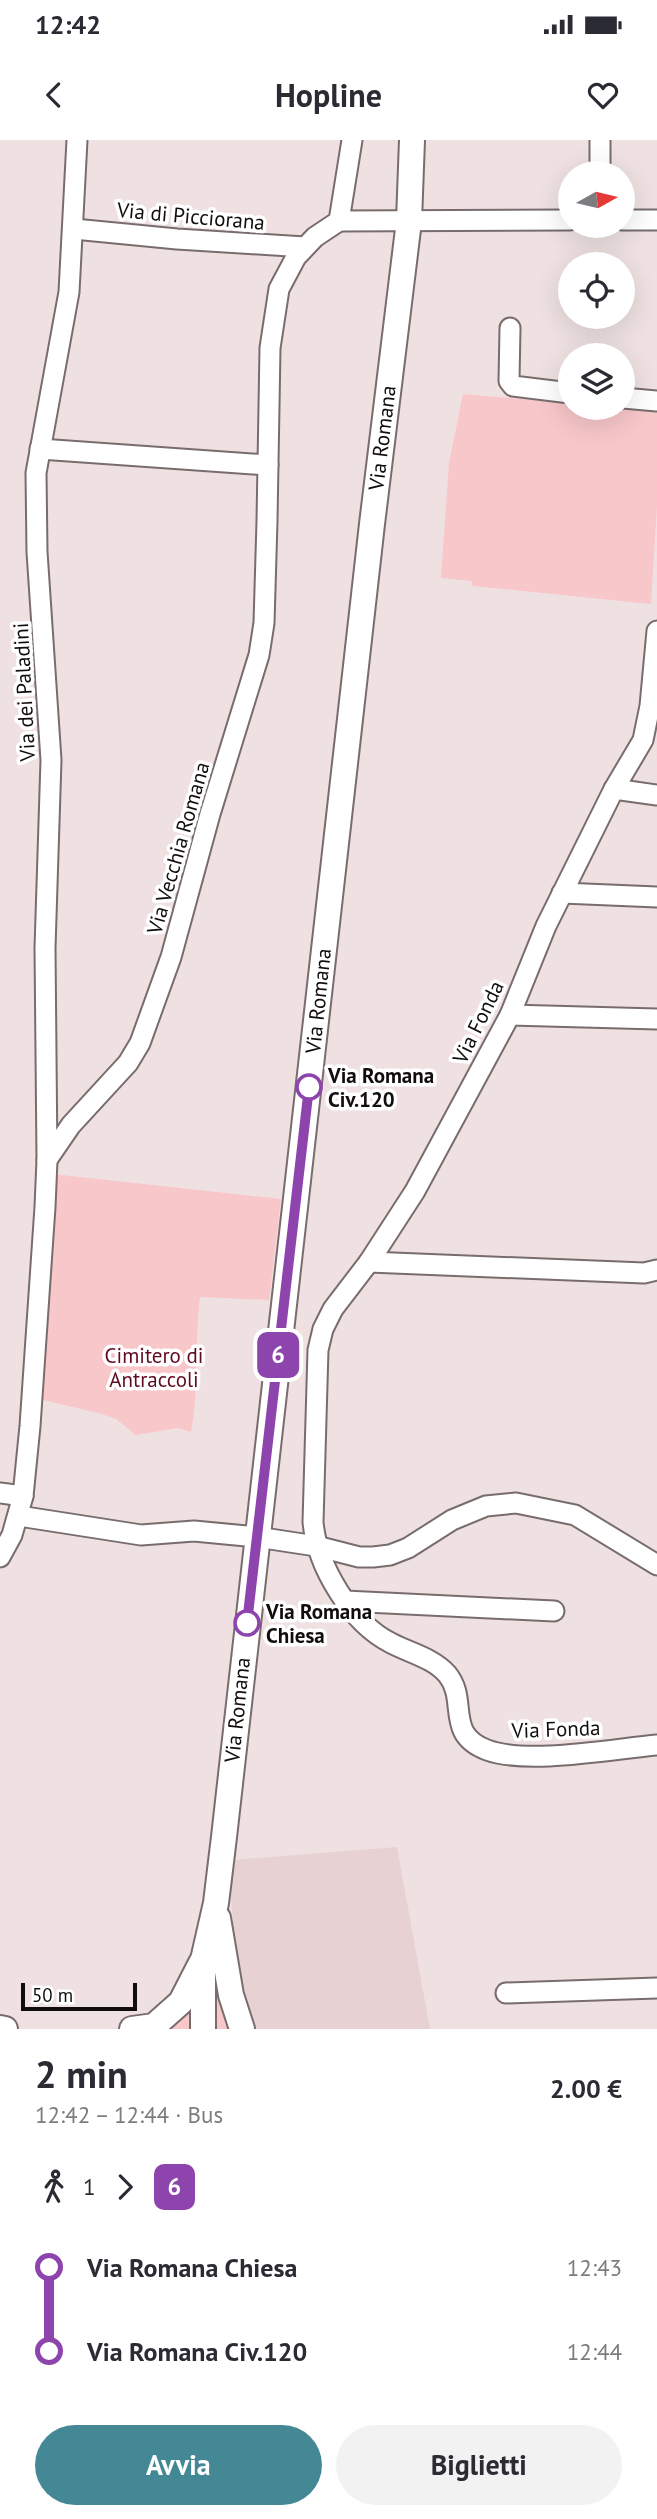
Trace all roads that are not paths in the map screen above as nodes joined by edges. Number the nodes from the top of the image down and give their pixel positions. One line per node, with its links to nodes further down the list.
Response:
1 (77, 140): 11 (street, Via dei Paladini)
2 (352, 140): 9 (street)
3 (412, 140): 10 (main road, Via Romana)
4 (600, 140): 5 (street)
5 (600, 161)
6 (558, 220): 10 (street)
7 (635, 220): 8 (street)
8 (657, 220)
9 (339, 221): 10 (street); 12 (street, Via Vecchia Romana)
10 (409, 221): 34 (main road, Via Romana)
11 (74, 229): 12 (street, Via di Picciorana); 17 (street, Via dei Paladini)
12 (305, 247): 18 (street, Via Vecchia Romana)
13 (510, 328): 14 (street)
14 (558, 392)
15 (635, 399): 16 (street)
16 (657, 401)
17 (40, 449): 18 (street); 28 (street, Via dei Paladini)
18 (268, 465): 28 (street, Via Vecchia Romana)
19 (657, 631): 20 (street, Via Fonda)
20 (654, 706): 21 (street, Via Fonda)
21 (650, 740): 22 (street, Via Fonda)
22 (614, 789): 23 (street); 24 (street, Via Fonda)
23 (657, 795)
24 (562, 893): 25 (street); 26 (street, Via Fonda)
25 (657, 897)
26 (510, 1015): 27 (street); 29 (street, Via Fonda)
27 (657, 1019)
28 (47, 1160): 32 (street)
29 (369, 1262): 30 (street); 35 (street, Via Fonda)
30 (657, 1270)
31 (0, 1493): 32 (street)
32 (23, 1496): 33 (street)
33 (19, 1516): 34 (street); 36 (street)
34 (257, 1537): 35 (street); 41 (main road, Via Romana)
35 (316, 1546): 37 (street); 38 (street, Via Fonda)
36 (0, 1557)
37 (657, 1565)
38 (345, 1601): 39 (street); 40 (street, Via Fonda)
39 (554, 1611)
40 (657, 1745)
41 (216, 1903): 42 (main road); 49 (main road)
42 (203, 1959): 47 (main road); 48 (main road)
43 (657, 1988): 44 (street)
44 (506, 1993)
45 (0, 2021): 46 (street)
46 (3, 2029)
47 (132, 2029)
48 (204, 2029)
49 (242, 2029)

